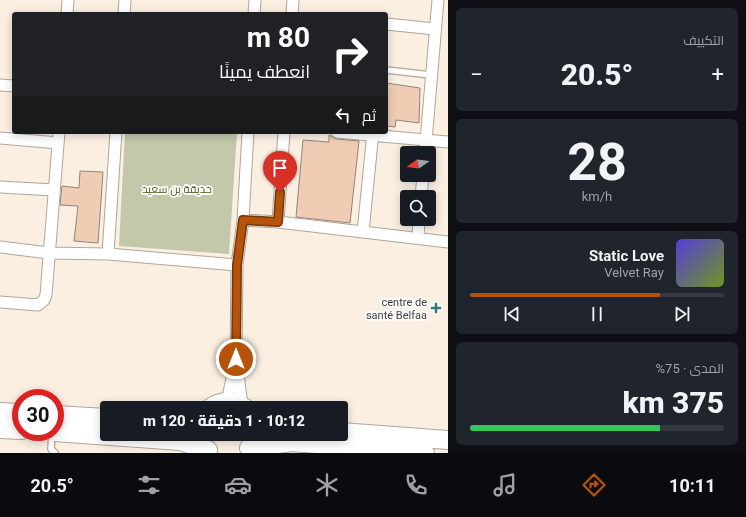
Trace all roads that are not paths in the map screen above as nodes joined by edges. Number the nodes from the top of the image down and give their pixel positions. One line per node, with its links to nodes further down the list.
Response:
1 (68, 0): 6 (street)
2 (125, 0): 7 (street)
3 (255, 0): 8 (street)
4 (293, 0): 9 (street)
5 (438, 0): 11 (street)
6 (67, 12)
7 (124, 12)
8 (254, 12)
9 (292, 12)
10 (388, 24): 11 (street)
11 (435, 29): 13 (street)
12 (388, 70): 13 (lane)
13 (431, 75): 23 (street)
14 (0, 85): 15 (street)
15 (12, 86)
16 (116, 134): 36 (street)
17 (248, 134): 28 (street)
18 (284, 134): 29 (street)
19 (372, 134): 31 (street)
20 (380, 134): 23 (street)
21 (58, 137): 22 (street); 27 (street)
22 (0, 138)
23 (426, 140): 24 (street); 25 (street)
24 (448, 142)
25 (426, 146)
26 (0, 187): 27 (street)
27 (54, 190): 35 (street)
28 (243, 220): 29 (street); 37 (street)
29 (278, 222): 31 (street)
30 (419, 226): 32 (street)
31 (362, 232): 32 (street)
32 (418, 238): 33 (street)
33 (448, 242)
34 (0, 247): 35 (street)
35 (49, 253): 36 (street); 38 (street)
36 (108, 254): 37 (street)
37 (237, 265): 39 (street)
38 (0, 302)
39 (238, 401)
40 (0, 412): 41 (highway)
41 (12, 413)
42 (64, 416): 43 (highway)
43 (100, 418)
44 (0, 429): 45 (highway)
45 (12, 430)
46 (64, 433): 52 (highway)
47 (348, 433): 48 (highway)
48 (448, 440)
49 (52, 441): 53 (lane)
50 (202, 441): 52 (highway)
51 (250, 445): 54 (highway)
52 (210, 451)
53 (55, 453)
54 (425, 453)

